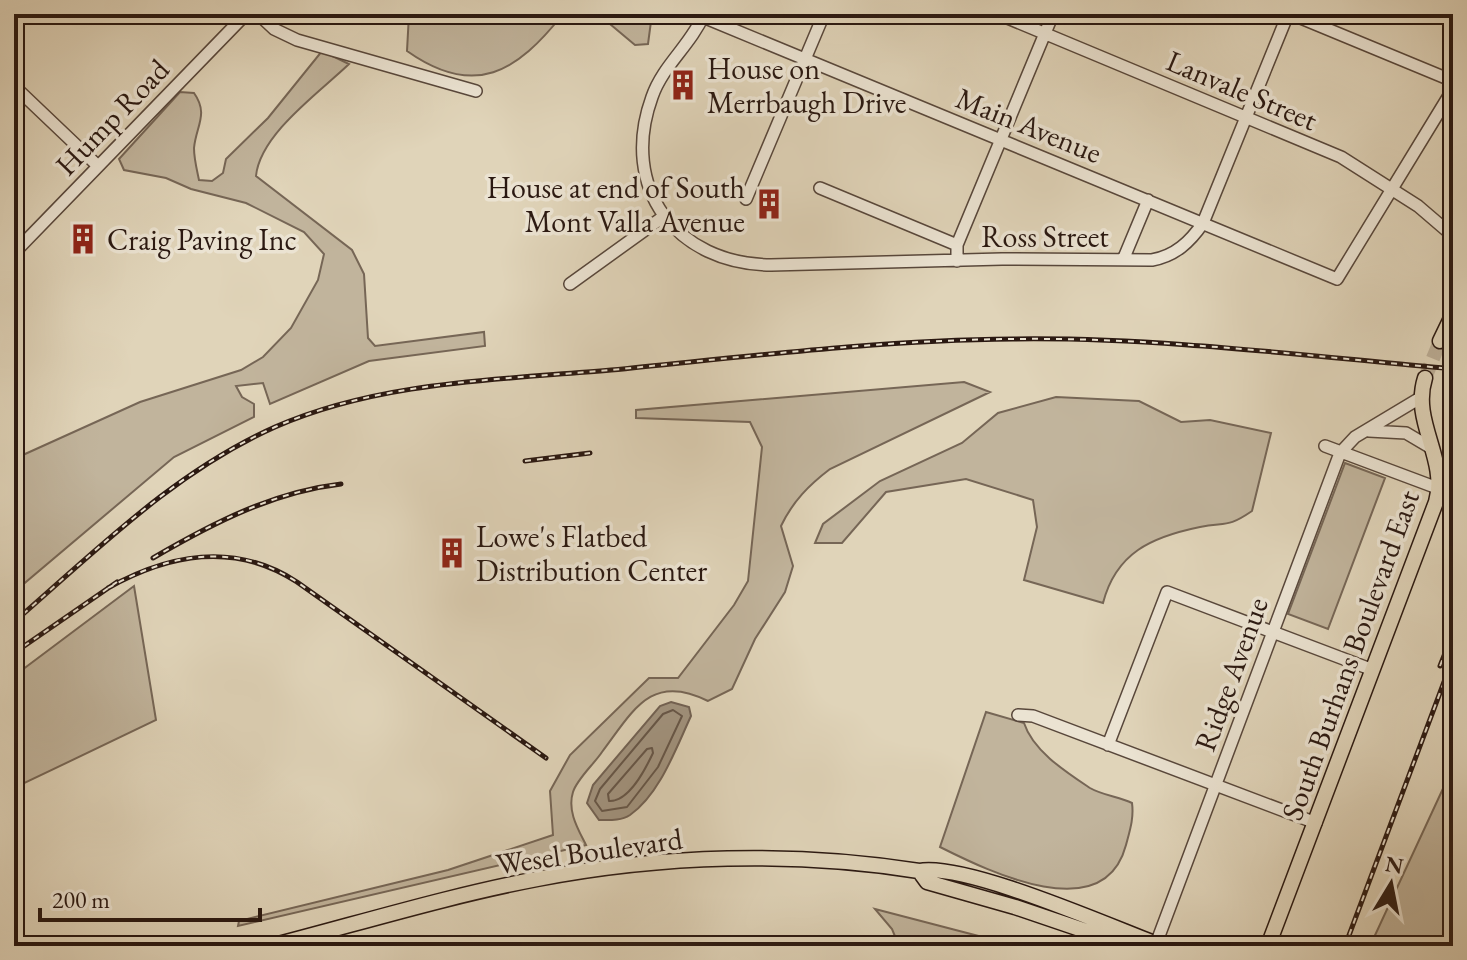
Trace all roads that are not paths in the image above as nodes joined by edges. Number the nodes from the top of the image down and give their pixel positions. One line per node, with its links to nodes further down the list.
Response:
1 (246, 14): 16 (street, Hump Road)
2 (258, 14): 13 (street)
3 (824, 14): 9 (street)
4 (998, 14): 8 (street, Lanvale Street)
5 (1053, 14): 8 (street)
6 (1290, 14): 10 (street); 14 (street, Ross Street)
7 (704, 15): 9 (street, Main Avenue); 21 (street)
8 (1044, 34): 14 (street, Lanvale Street); 15 (street)
9 (805, 59): 15 (street, Main Avenue); 19 (street)
10 (1453, 81)
11 (14, 86): 16 (street)
12 (1453, 89): 18 (street)
13 (476, 91)
14 (1246, 117): 18 (street, Lanvale Street); 22 (street, Ross Street)
15 (1001, 140): 20 (street, Main Avenue); 24 (street)
16 (98, 166): 25 (street, Hump Road)
17 (820, 188): 24 (street)
18 (1389, 189): 22 (street, Main Avenue); 23 (street, Lanvale Street)
19 (746, 199)
20 (1148, 200): 22 (street, Main Avenue); 26 (street)
21 (663, 217): 27 (street, Ross Street); 28 (street)
22 (1203, 223): 26 (street, Ross Street)
23 (1453, 236)
24 (957, 245): 27 (street)
25 (14, 253)
26 (1123, 260): 27 (street, Ross Street)
27 (957, 261)
28 (570, 284)
29 (1453, 314): 30 (main road)
30 (1440, 341)
31 (1425, 378): 32 (main road, South Burhans Boulevard East)
32 (1420, 398): 33 (street, Ridge Avenue); 35 (main road, South Burhans Boulevard East)
33 (1364, 432): 35 (street); 36 (street, Ridge Avenue)
34 (1325, 446): 36 (street)
35 (1433, 449): 37 (main road, South Burhans Boulevard East)
36 (1340, 453): 37 (street); 38 (street, Ridge Avenue)
37 (1440, 489): 39 (main road, South Burhans Boulevard East)
38 (1272, 631): 39 (street); 41 (street); 42 (street, Ridge Avenue)
39 (1373, 670): 43 (main road, South Burhans Boulevard East)
40 (1018, 715): 41 (street)
41 (1108, 745): 42 (street)
42 (1215, 785): 43 (street); 45 (street, Ridge Avenue)
43 (1316, 823): 48 (main road, South Burhans Boulevard East)
44 (919, 871): 45 (main road, Wesel Boulevard); 46 (main road, Wesel Boulevard); 47 (main road, Wesel Boulevard)
45 (1159, 945)
46 (271, 946)
47 (1130, 946)
48 (1268, 946)

